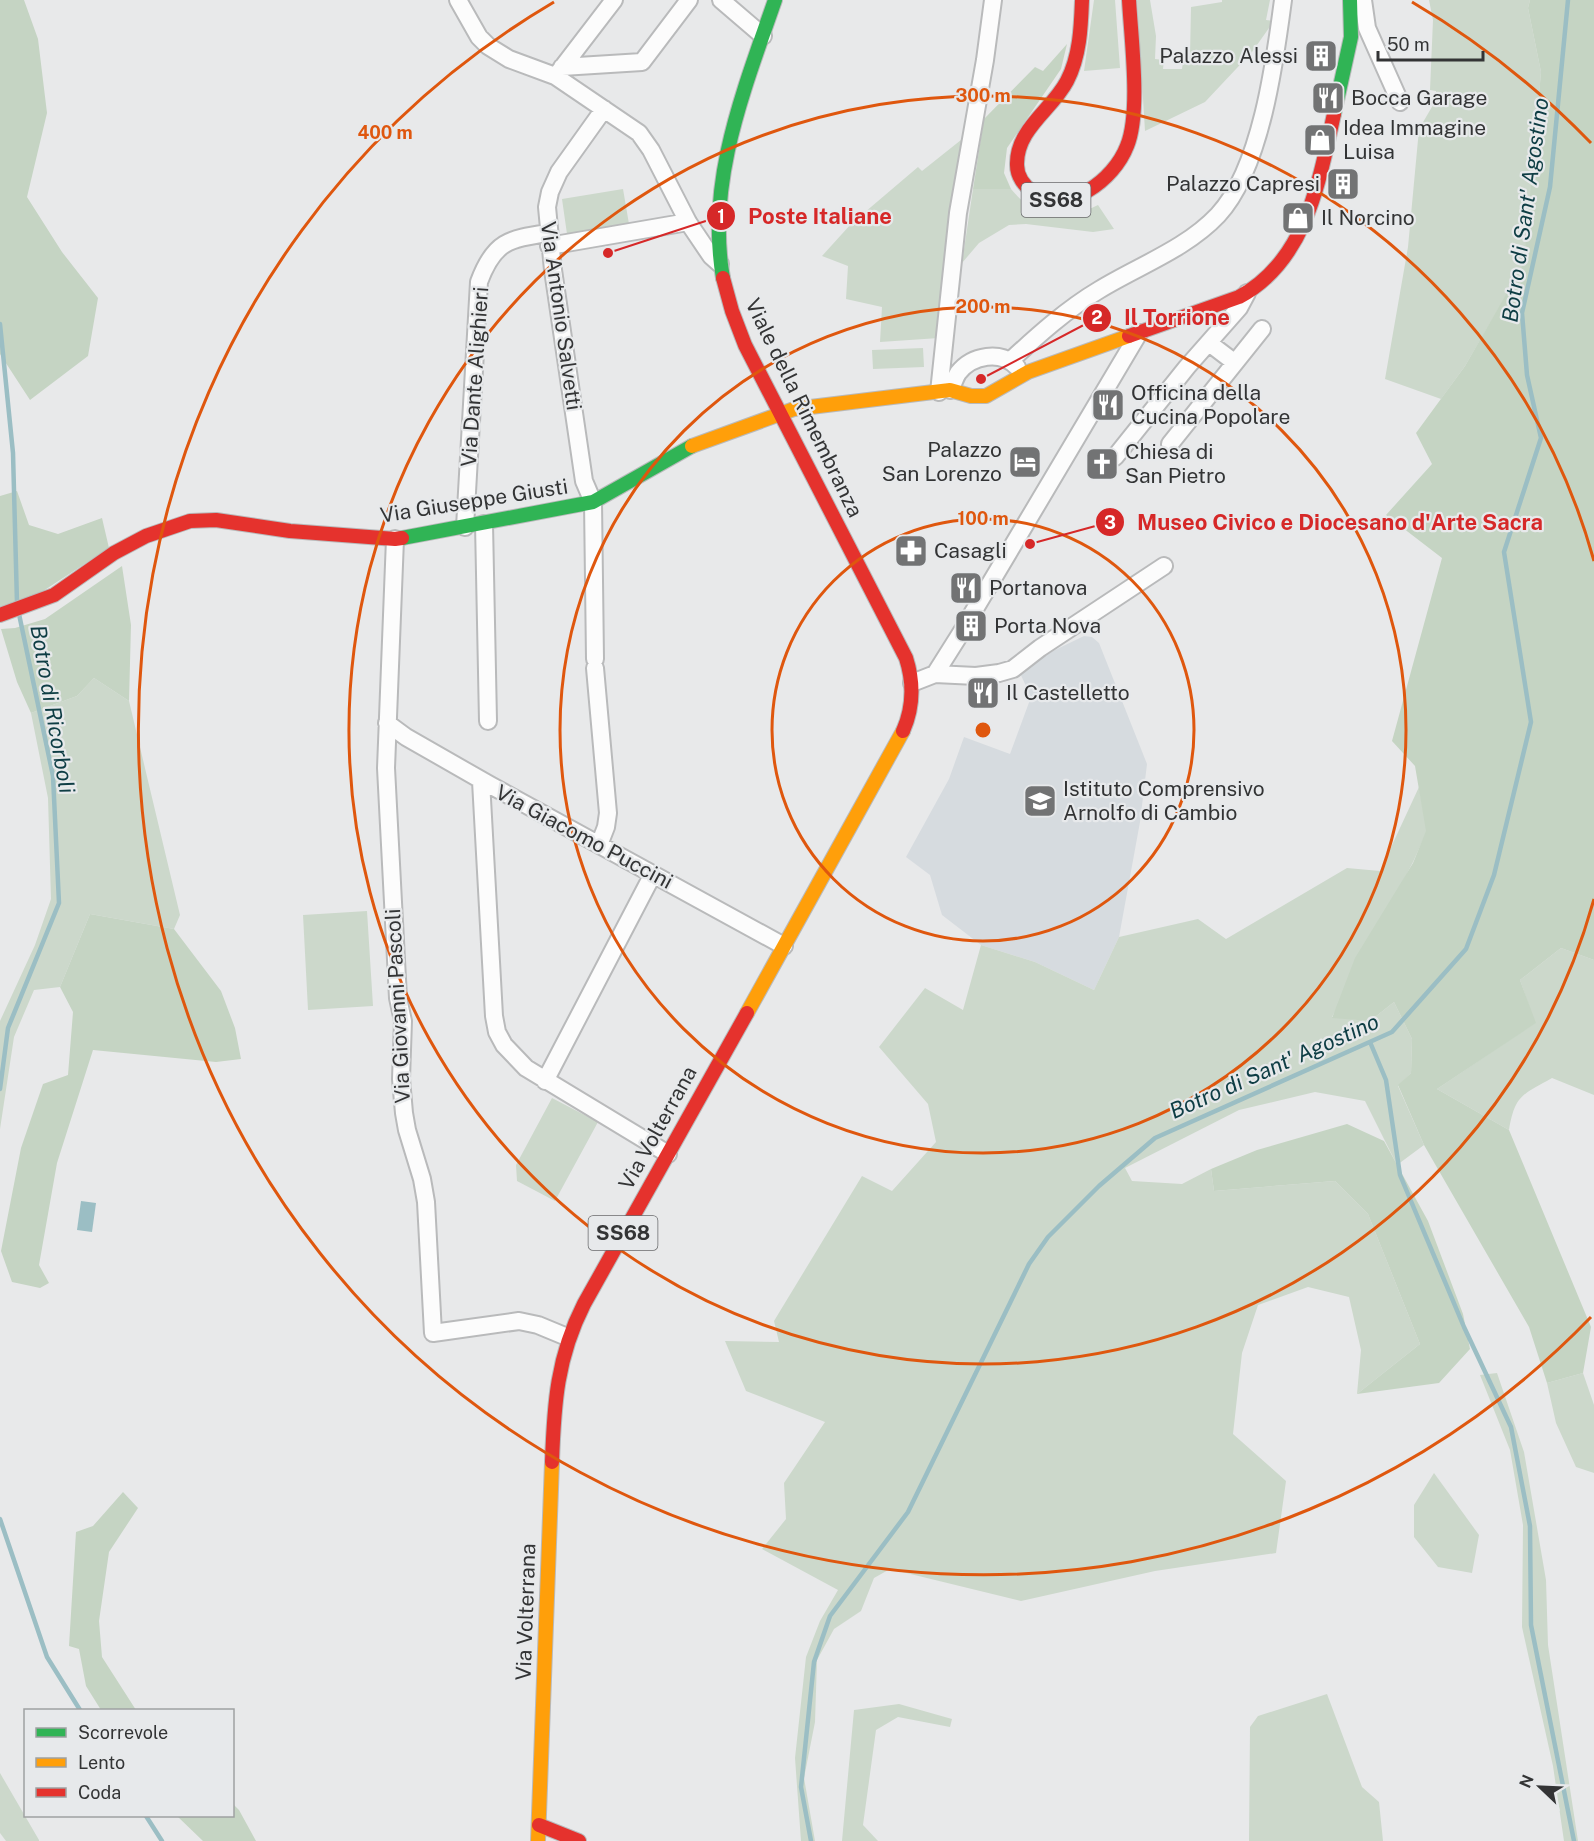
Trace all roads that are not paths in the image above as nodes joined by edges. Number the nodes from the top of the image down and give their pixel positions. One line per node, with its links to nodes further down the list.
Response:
1 (458, 0): 12 (street)
2 (614, 0): 12 (street)
3 (689, 0): 12 (street)
4 (722, 0): 11 (street)
5 (775, 0): 11 (main road, Viale della Rimembranza / SS68)
6 (993, 0): 24 (street)
7 (1082, 0): 8 (main road, SS68)
8 (1129, 0)
9 (1283, 0): 23 (street)
10 (1357, 3): 13 (street); 18 (main road, Via Giuseppe Giusti)
11 (763, 36): 17 (main road, Viale della Rimembranza / SS68)
12 (559, 72): 14 (street)
13 (1400, 102)
14 (604, 109): 15 (street); 16 (street, Via Antonio Salvetti)
15 (688, 222): 16 (street, Via Dante Alighieri); 17 (street)
16 (549, 240): 28 (street, Via Antonio Salvetti); 30 (street, Via Dante Alighieri)
17 (720, 265): 25 (main road, Viale della Rimembranza / SS68)
18 (1247, 293): 20 (main road, Via Giuseppe Giusti); 21 (street)
19 (1262, 329): 22 (street)
20 (1139, 333): 23 (main road, Via Giuseppe Giusti); 34 (street)
21 (1209, 343): 22 (street); 27 (street)
22 (1234, 362): 26 (street)
23 (1014, 369): 24 (main road, Via Giuseppe Giusti); 24 (street)
24 (945, 391): 25 (main road, Via Giuseppe Giusti)
25 (780, 414): 28 (main road, Via Giuseppe Giusti); 35 (main road, Viale della Rimembranza / SS68)
26 (1170, 444)
27 (1115, 457)
28 (593, 502): 29 (main road, Via Giuseppe Giusti); 39 (street, Via Antonio Salvetti)
29 (484, 524): 30 (main road, Via Giuseppe Giusti); 36 (street)
30 (465, 527): 31 (main road, Via Giuseppe Giusti)
31 (395, 539): 33 (main road, Via Giuseppe Giusti); 37 (street, Via Giovanni Pascoli)
32 (1164, 566): 34 (street)
33 (0, 615)
34 (939, 668): 35 (street)
35 (912, 683): 41 (main road, Via Volterrana / SS68)
36 (488, 721)
37 (387, 723): 38 (street, Via Giacomo Puccini); 44 (street, Via Giovanni Pascoli)
38 (481, 781): 39 (street, Via Giacomo Puccini); 42 (street)
39 (599, 845): 40 (street, Via Giacomo Puccini)
40 (653, 874): 41 (street, Via Giacomo Puccini); 42 (street)
41 (784, 946): 43 (main road, Via Volterrana / SS68)
42 (544, 1081): 43 (street)
43 (668, 1154): 44 (main road, Via Volterrana / SS68)
44 (567, 1337): 45 (main road, Via Volterrana / SS68)
45 (539, 1825): 46 (main road, Via Volterrana / SS68); 47 (main road)
46 (538, 1841)
47 (579, 1841)

